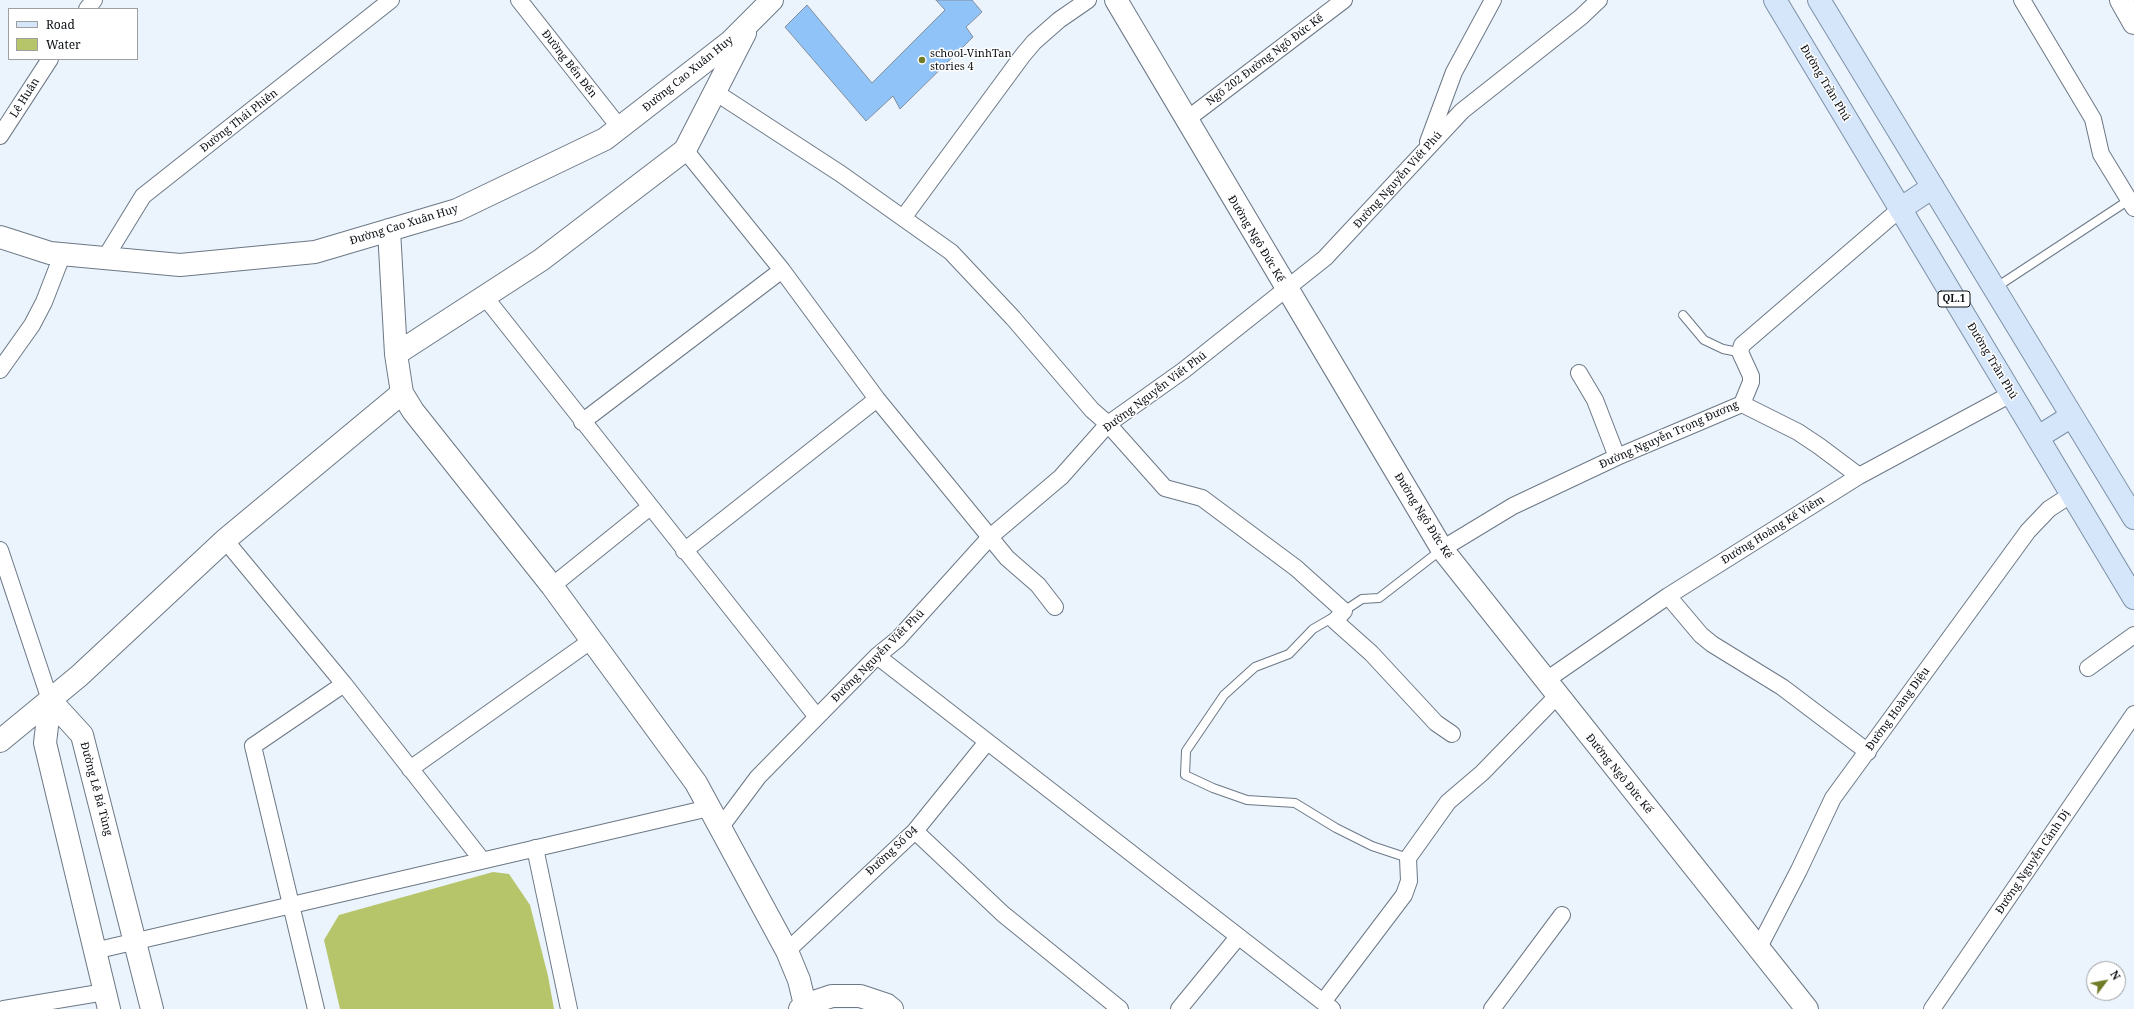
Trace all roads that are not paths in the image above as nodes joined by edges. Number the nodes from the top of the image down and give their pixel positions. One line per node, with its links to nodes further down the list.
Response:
1 (94, 0): 14 (street)
2 (391, 0): 31 (street, Đường Thái Phiên)
3 (519, 0): 20 (street, Đường Bến Đến)
4 (772, 0): 15 (street, Đường Cao Xuân Huy)
5 (1088, 0): 27 (street)
6 (1116, 0): 19 (street, Đường Ngô Đức Kế)
7 (1344, 0): 19 (street, Ngõ 202 Đường Ngô Đức Kế)
8 (1493, 0): 22 (street)
9 (1599, 0): 22 (street, Đường Nguyễn Viết Phú)
10 (1775, 0): 26 (main road, Đường Trần Phú / QL.1)
11 (1819, 0): 24 (main road)
12 (2022, 0): 25 (street)
13 (2121, 0): 16 (street)
14 (88, 8)
15 (751, 21): 18 (street); 20 (street, Đường Cao Xuân Huy)
16 (2134, 22)
17 (49, 60): 21 (street, Lê Huân)
18 (715, 92): 23 (street); 27 (street)
19 (1186, 120): 34 (street, Đường Ngô Đức Kế)
20 (620, 128): 28 (street, Đường Cao Xuân Huy)
21 (0, 136)
22 (1426, 148): 34 (street, Đường Nguyễn Viết Phú)
23 (685, 150): 32 (street); 35 (street)
24 (1933, 187): 26 (main road); 33 (main road)
25 (2131, 204): 33 (lane)
26 (1900, 209): 37 (street); 42 (main road, Đường Trần Phú / QL.1)
27 (903, 218): 47 (street)
28 (388, 230): 31 (street, Đường Cao Xuân Huy); 38 (street)
29 (0, 237): 30 (street, Đường Cao Xuân Huy)
30 (64, 253): 31 (street, Đường Cao Xuân Huy); 39 (street)
31 (105, 258)
32 (782, 270): 43 (street); 46 (street)
33 (1994, 288): 45 (main road)
34 (1287, 290): 47 (street, Đường Nguyễn Viết Phú); 56 (street, Đường Ngô Đức Kế)
35 (485, 297): 38 (street); 46 (street)
36 (1683, 316): 37 (lane)
37 (1740, 349): 44 (street, Đường Nguyễn Trọng Đương)
38 (396, 354): 41 (street)
39 (0, 370)
40 (1579, 373): 49 (street)
41 (402, 392): 55 (street); 59 (street)
42 (2011, 394): 48 (main road, Đường Trần Phú / QL.1); 50 (street, Đường Hoàng Kế Viêm)
43 (877, 399): 54 (street); 58 (street)
44 (1742, 404): 49 (street, Đường Nguyễn Trọng Đương); 50 (street)
45 (2072, 416): 48 (main road); 53 (main road)
46 (582, 422): 52 (street)
47 (1108, 424): 54 (street, Đường Nguyễn Viết Phú); 63 (street)
48 (2038, 437): 51 (main road, Đường Trần Phú / QL.1)
49 (1617, 457): 56 (street, Đường Nguyễn Trọng Đương)
50 (1859, 476): 60 (street, Đường Hoàng Kế Viêm)
51 (2072, 494): 61 (main road, Đường Trần Phú / QL.1); 76 (street, Đường Hoàng Diệu)
52 (650, 507): 58 (street); 59 (street)
53 (2134, 518)
54 (990, 537): 62 (street); 66 (street, Đường Nguyễn Viết Phú)
55 (225, 540): 68 (street); 70 (street)
56 (1442, 549): 63 (lane); 69 (street, Đường Ngô Đức Kế)
57 (0, 550): 70 (street)
58 (684, 550): 72 (street)
59 (552, 586): 65 (street)
60 (1668, 596): 69 (street, Đường Hoàng Kế Viêm); 76 (street)
61 (2134, 598)
62 (1055, 607)
63 (1344, 611): 73 (street); 82 (lane)
64 (2134, 636): 67 (street)
65 (592, 640): 77 (street); 78 (street)
66 (877, 656): 72 (street, Đường Nguyễn Viết Phú); 75 (street)
67 (2088, 668)
68 (344, 684): 77 (street); 84 (street)
69 (1551, 689): 82 (street, Đường Hoàng Kế Viêm); 88 (street, Đường Ngô Đức Kế)
70 (50, 700): 74 (street); 87 (street, Đường Lê Bá Tùng); 89 (street)
71 (2134, 714): 103 (street, Đường Nguyễn Cảnh Dị)
72 (816, 717): 79 (street, Đường Nguyễn Viết Phú)
73 (1452, 734)
74 (0, 741)
75 (987, 742): 80 (street, Đường Số 04); 86 (street)
76 (1868, 752): 88 (street, Đường Hoàng Diệu)
77 (410, 769): 83 (street)
78 (709, 808): 79 (street); 81 (street)
79 (720, 828): 90 (street)
80 (915, 831): 90 (street, Đường Số 04); 99 (street)
81 (535, 848): 83 (street); 97 (street)
82 (1408, 858): 92 (street)
83 (482, 860): 84 (street)
84 (291, 904): 87 (street); 96 (street)
85 (1562, 915): 101 (street)
86 (1238, 937): 92 (street); 100 (street)
87 (135, 940): 89 (street); 95 (street, Đường Lê Bá Tùng)
88 (1758, 949): 102 (street, Đường Ngô Đức Kế)
89 (94, 951): 91 (street)
90 (786, 951): 93 (street)
91 (107, 1001): 94 (street)
92 (1328, 1006)
93 (802, 1007): 98 (street)
94 (4, 1009)
95 (152, 1009)
96 (316, 1009)
97 (569, 1009)
98 (892, 1009)
99 (1120, 1009)
100 (1179, 1009)
101 (1492, 1009)
102 (1807, 1009)
103 (1932, 1009)

